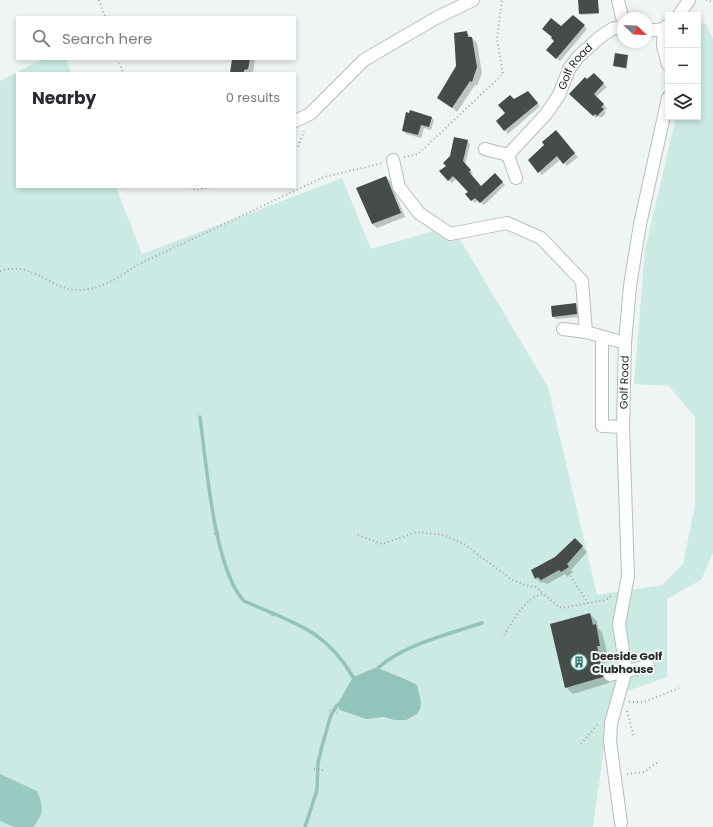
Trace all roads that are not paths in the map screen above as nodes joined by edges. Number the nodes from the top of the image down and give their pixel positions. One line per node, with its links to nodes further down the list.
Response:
1 (473, 0): 12 (street)
2 (618, 0): 4 (street)
3 (689, 0): 5 (street)
4 (621, 12)
5 (681, 12)
6 (665, 27): 8 (street)
7 (617, 28): 14 (street, Golf Road)
8 (653, 30)
9 (665, 33): 10 (street)
10 (665, 54)
11 (665, 112): 20 (street, Golf Road)
12 (296, 121)
13 (484, 149): 14 (street)
14 (508, 155): 16 (street)
15 (393, 160): 18 (street)
16 (516, 178)
17 (563, 329): 18 (street)
18 (586, 332): 19 (street)
19 (602, 337): 20 (street); 21 (street)
20 (625, 343): 21 (street, Golf Road)
21 (623, 427): 23 (street, Golf Road)
22 (648, 666): 23 (street)
23 (626, 670): 24 (street); 25 (street)
24 (610, 675)
25 (621, 823)

